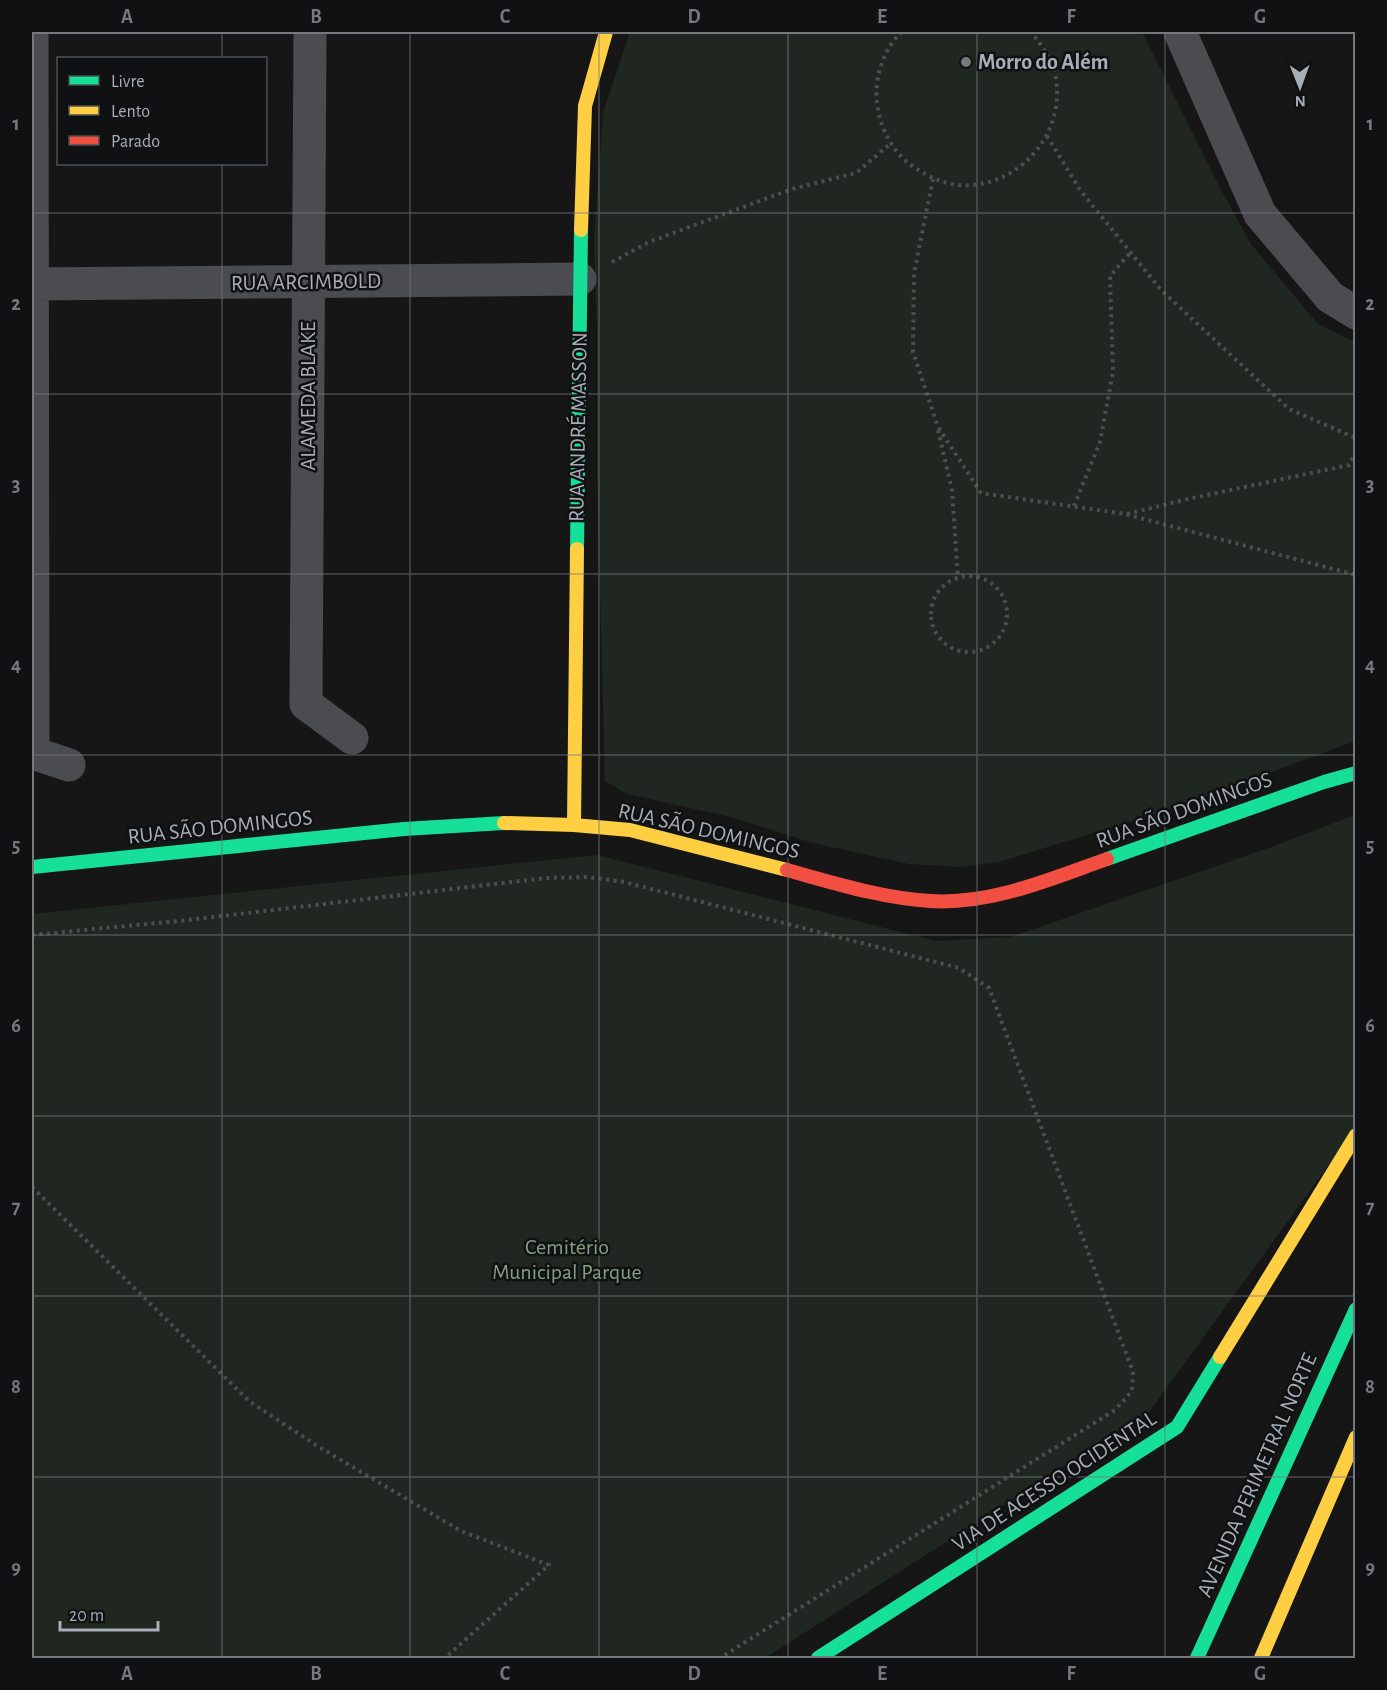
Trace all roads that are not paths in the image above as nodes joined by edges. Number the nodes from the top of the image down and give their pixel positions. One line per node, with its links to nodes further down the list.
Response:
1 (32, 32): 7 (street)
2 (310, 32): 6 (street, ALAMEDA BLAKE)
3 (606, 32): 5 (main road, RUA ANDRÉ MASSON)
4 (1180, 32): 8 (street)
5 (580, 279): 6 (street, RUA ARCIMBOLD); 12 (main road, RUA ANDRÉ MASSON)
6 (309, 282): 7 (street, RUA ARCIMBOLD); 9 (street, ALAMEDA BLAKE)
7 (32, 284): 10 (street)
8 (1356, 313)
9 (352, 738)
10 (69, 765)
11 (1356, 773): 12 (main road, RUA SÃO DOMINGOS)
12 (574, 825): 13 (main road, RUA SÃO DOMINGOS)
13 (32, 867)
14 (1356, 1135): 17 (main road, VIA DE ACESSO OCIDENTAL)
15 (1356, 1309): 18 (main road, AVENIDA PERIMETRAL NORTE)
16 (1356, 1437): 19 (main road)
17 (818, 1659)
18 (1197, 1659)
19 (1261, 1659)

